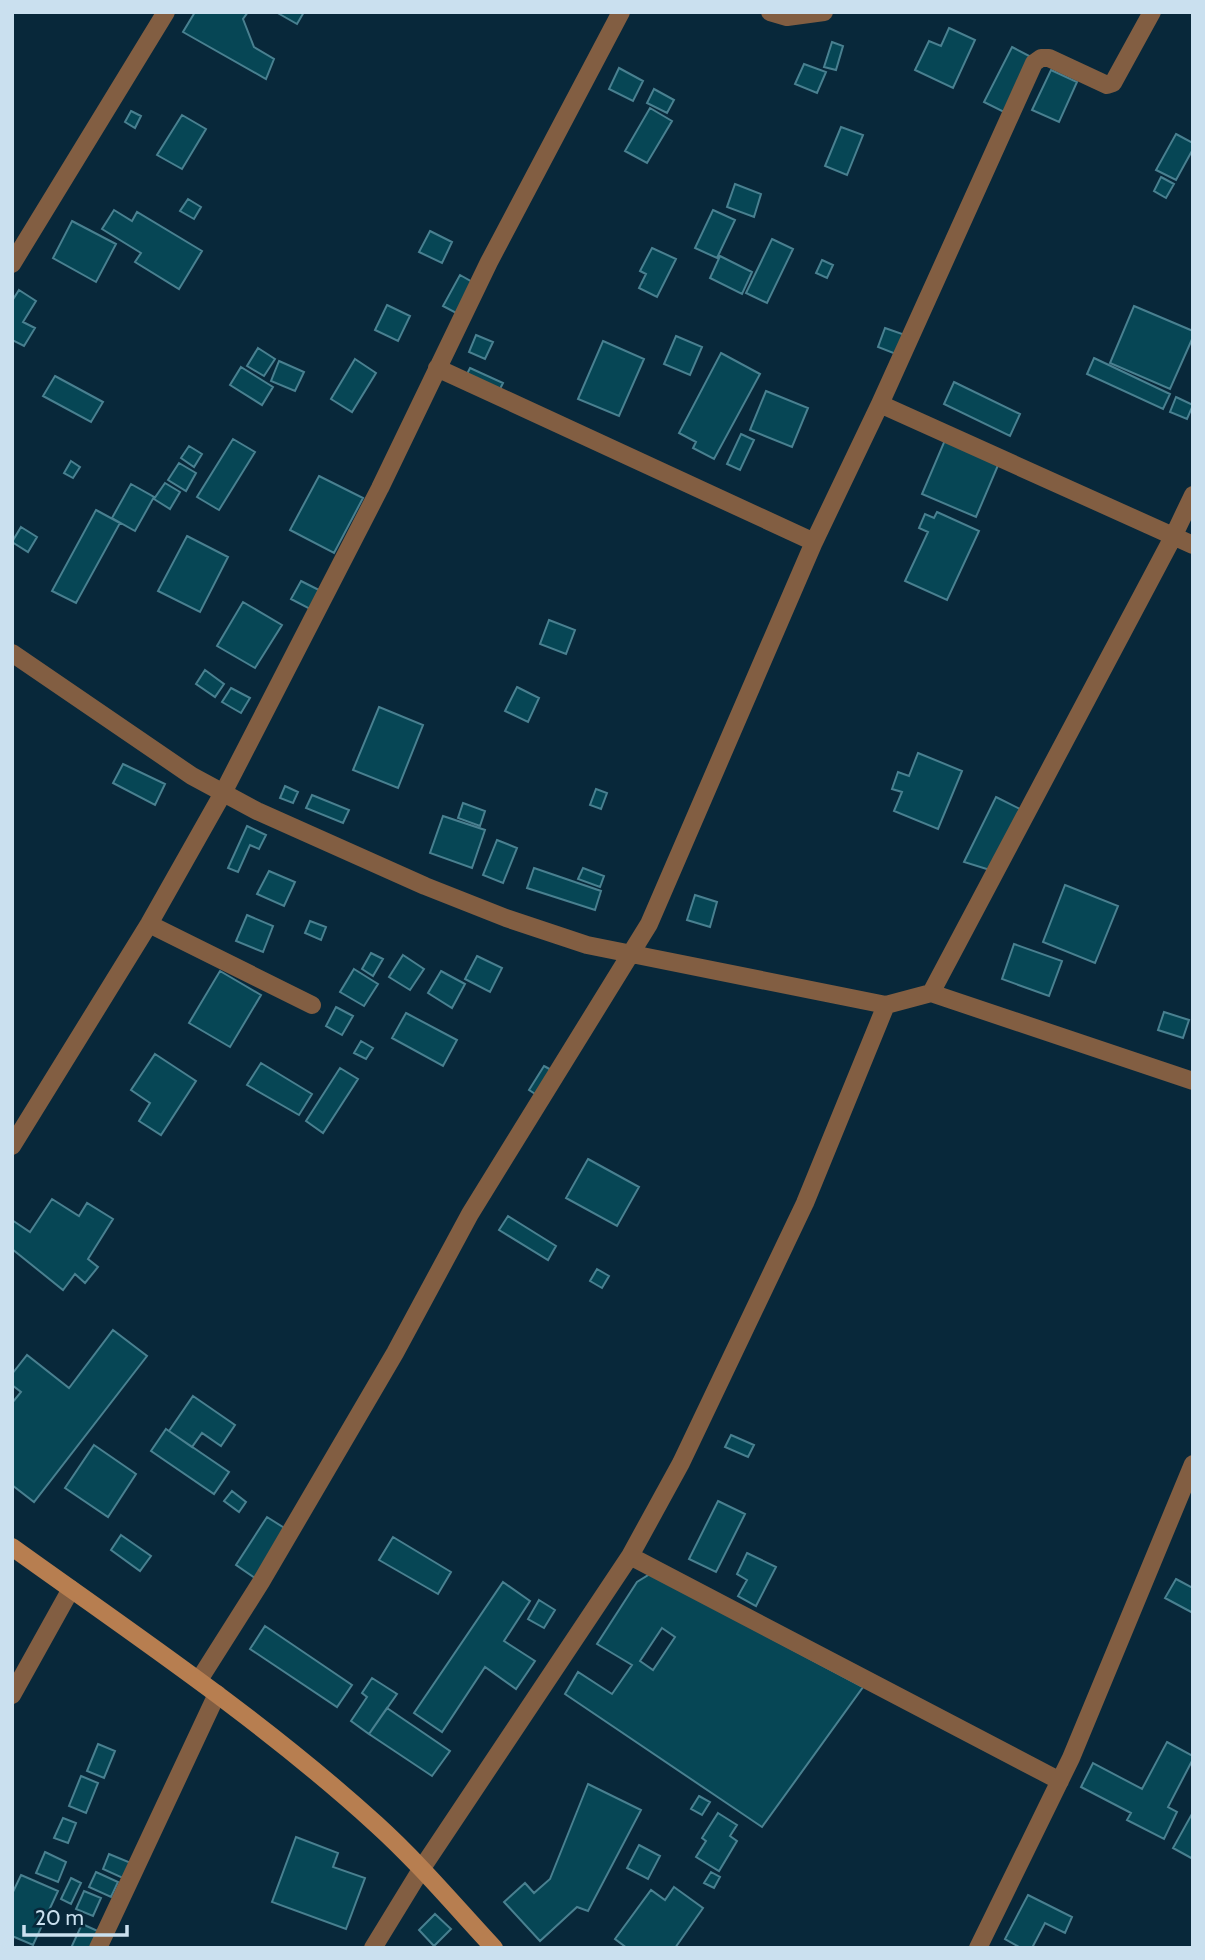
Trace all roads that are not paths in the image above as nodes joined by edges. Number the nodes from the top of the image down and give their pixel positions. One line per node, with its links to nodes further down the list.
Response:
1 (166, 12): 6 (street)
2 (621, 12): 7 (street)
3 (770, 12): 4 (street)
4 (824, 12)
5 (1152, 12): 8 (street)
6 (12, 264)
7 (437, 368): 11 (street); 14 (street)
8 (880, 404): 10 (street); 11 (street)
9 (1193, 495): 10 (street)
10 (1173, 537): 12 (street); 17 (street)
11 (814, 542): 16 (street)
12 (1193, 545)
13 (12, 653): 14 (street)
14 (223, 793): 15 (street); 16 (street)
15 (149, 924): 18 (street); 21 (street)
16 (632, 953): 19 (street); 26 (street)
17 (931, 993): 19 (street); 20 (street)
18 (312, 1005)
19 (886, 1005): 24 (street)
20 (1193, 1081)
21 (12, 1146)
22 (1193, 1464): 29 (street)
23 (12, 1547): 25 (street)
24 (630, 1556): 29 (street); 30 (street)
25 (71, 1589): 26 (street); 28 (street)
26 (199, 1680): 27 (street)
27 (217, 1694): 30 (street); 31 (street)
28 (12, 1695)
29 (1059, 1781): 34 (street)
30 (422, 1868): 32 (street); 33 (street)
31 (98, 1948)
32 (373, 1948)
33 (494, 1948)
34 (978, 1948)

